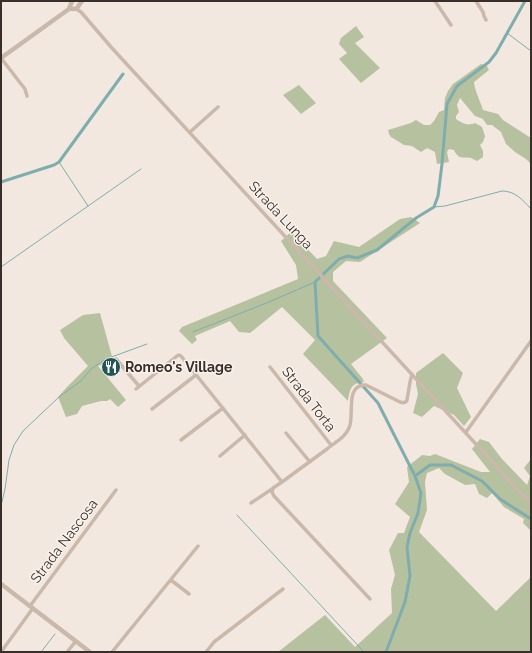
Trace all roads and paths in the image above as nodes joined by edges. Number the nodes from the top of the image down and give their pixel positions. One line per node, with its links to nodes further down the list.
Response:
1 (435, 1): 5 (street)
2 (476, 1): 4 (street)
3 (75, 5): 6 (street); 9 (street, Strada Lunga)
4 (486, 20)
5 (451, 25)
6 (1, 58): 7 (street)
7 (27, 96)
8 (218, 107): 9 (street)
9 (190, 132): 13 (street, Strada Lunga)
10 (531, 341): 17 (street)
11 (116, 360): 14 (street)
12 (270, 367): 21 (street, Strada Torta)
13 (412, 374): 17 (street, Strada Lunga); 21 (street, Strada Torta)
14 (196, 375): 15 (street); 16 (street)
15 (223, 408): 19 (street); 20 (street)
16 (152, 409)
17 (466, 432): 28 (street, Strada Lunga)
18 (286, 433): 23 (street)
19 (245, 435): 22 (street); 24 (street)
20 (181, 440)
21 (331, 445): 23 (street, Strada Torta)
22 (220, 456)
23 (310, 462): 24 (street, Strada Torta)
24 (282, 482): 25 (street, Strada Torta)
25 (273, 488): 27 (street, Strada Torta); 34 (street)
26 (116, 490): 35 (street, Strada Nascosa)
27 (251, 503)
28 (531, 504)
29 (198, 546): 30 (street)
30 (171, 580): 33 (street); 40 (street)
31 (1, 584): 35 (street)
32 (283, 589): 41 (street)
33 (189, 594)
34 (370, 599)
35 (31, 607): 36 (street); 37 (street, Strada Nascosa)
36 (76, 641): 38 (street); 39 (street)
37 (1, 652)
38 (66, 652)
39 (90, 652)
40 (112, 652)
41 (206, 652)

